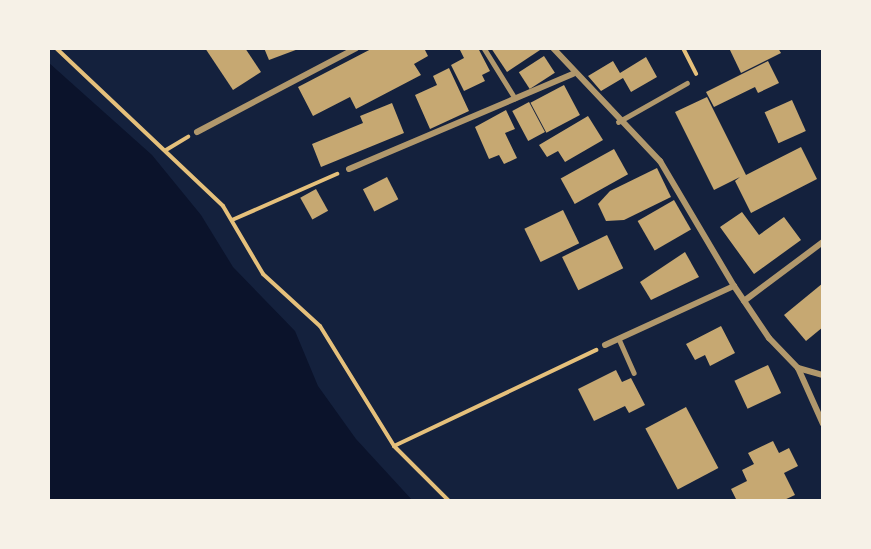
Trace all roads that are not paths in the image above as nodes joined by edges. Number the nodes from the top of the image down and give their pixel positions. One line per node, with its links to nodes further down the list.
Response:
1 (356, 48): 8 (street)
2 (484, 48): 6 (lane)
3 (553, 48): 4 (street)
4 (573, 74): 6 (street); 7 (street)
5 (687, 83): 7 (lane)
6 (515, 98): 9 (street)
7 (618, 122): 11 (street)
8 (196, 132)
9 (349, 169)
10 (823, 243): 12 (street)
11 (734, 286): 12 (street); 13 (street)
12 (744, 301): 15 (street)
13 (619, 339): 14 (street); 16 (lane)
14 (605, 345)
15 (798, 368): 17 (street); 18 (street)
16 (634, 373)
17 (823, 375)
18 (823, 424)

